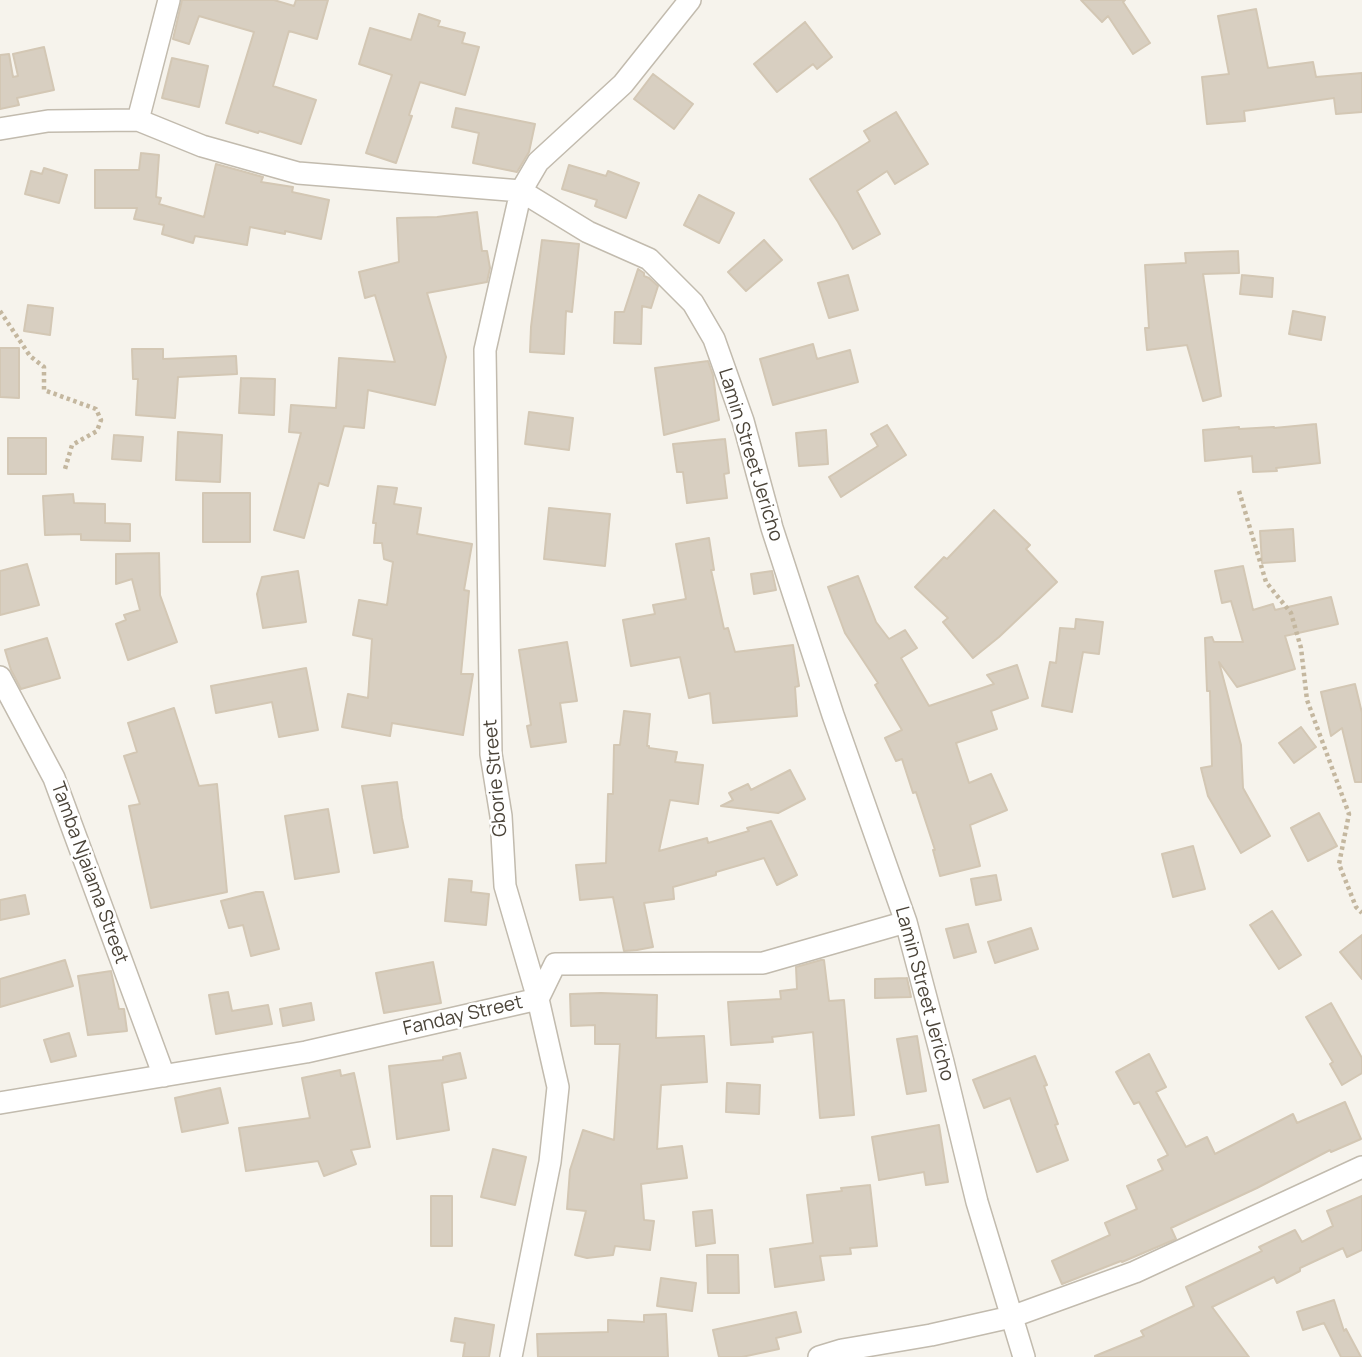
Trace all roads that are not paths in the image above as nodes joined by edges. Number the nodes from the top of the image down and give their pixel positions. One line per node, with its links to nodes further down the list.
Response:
1 (169, 0): 3 (street)
2 (690, 0): 5 (street, Gborie Street)
3 (138, 120): 4 (street, Lamin Street Jericho); 5 (street, Lamin Street Jericho)
4 (0, 129)
5 (521, 191): 7 (street, Lamin Street Jericho); 8 (street, Gborie Street)
6 (0, 677): 9 (street, Tamba Njaiama Street)
7 (906, 922): 8 (street, Fanday Street); 12 (street, Lamin Street Jericho)
8 (538, 999): 9 (street, Fanday Street); 13 (street, Gborie Street)
9 (164, 1076): 10 (street, Fanday Street)
10 (0, 1103)
11 (1362, 1167): 12 (street)
12 (1011, 1317): 14 (street); 15 (street, Lamin Street Jericho)
13 (511, 1357)
14 (819, 1357)
15 (1024, 1357)

